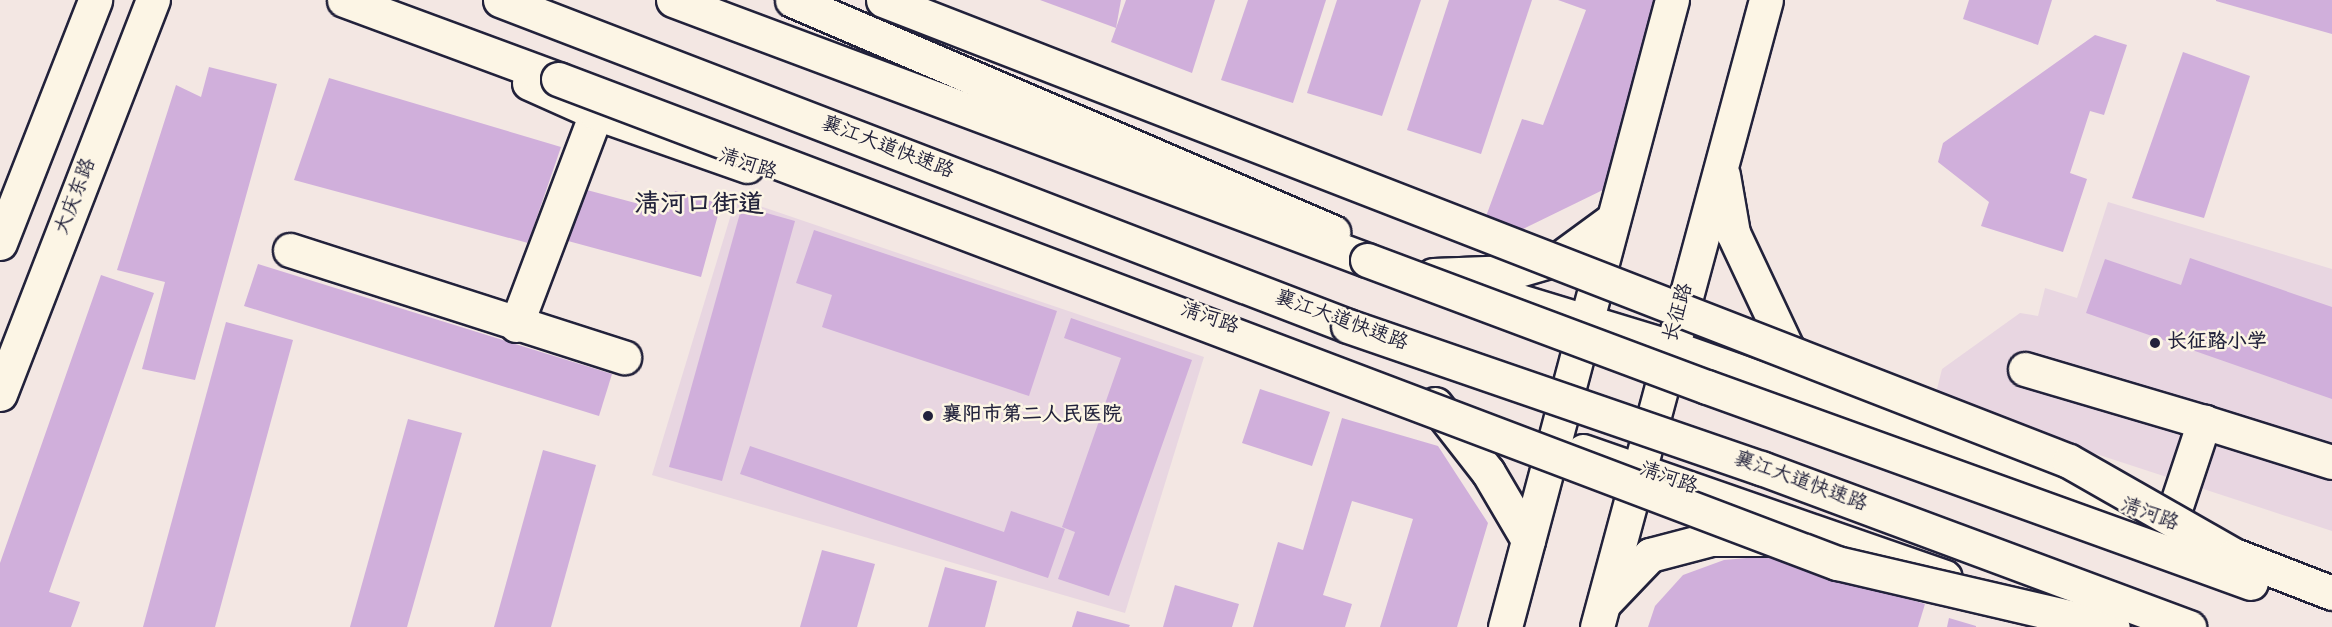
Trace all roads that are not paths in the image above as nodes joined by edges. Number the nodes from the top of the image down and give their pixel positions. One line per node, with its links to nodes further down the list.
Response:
1 (95, 0): 13 (main road)
2 (153, 0): 22 (main road, 大庆东路)
3 (342, 0): 10 (main road, 清河路); 37 (main road, bridge)
4 (500, 0): 38 (main road, 襄江大道快速路, bridge)
5 (673, 0): 33 (main road, bridge)
6 (792, 0): 15 (main road, 清河路)
7 (883, 0): 32 (main road, bridge)
8 (1672, 0): 12 (main road)
9 (1766, 0): 11 (main road, 长征路)
10 (596, 112): 17 (main road); 21 (main road, 清河路)
11 (1722, 166): 18 (main road, 长征路); 24 (main road)
12 (1613, 219): 15 (main road); 16 (main road)
13 (0, 243)
14 (290, 250): 17 (main road)
15 (1433, 274): 16 (main road, 清河路)
16 (1586, 320): 18 (main road, 清河路); 25 (main road)
17 (516, 325): 19 (main road)
18 (1671, 347): 24 (main road, 清河路); 27 (main road, 长征路)
19 (624, 357)
20 (2025, 369): 23 (main road)
21 (1427, 393): 25 (main road, 清河路); 30 (main road)
22 (0, 394)
23 (2204, 422): 26 (main road); 28 (main road)
24 (1896, 424): 28 (main road, 清河路)
25 (1555, 441): 27 (main road, 清河路); 30 (main road)
26 (2332, 462)
27 (1637, 469): 29 (main road, 清河路); 34 (main road, 长征路)
28 (2170, 524): 31 (main road, 清河路)
29 (1840, 538): 34 (main road); 36 (main road, 清河路)
30 (1528, 540): 35 (main road)
31 (2332, 577)
32 (2332, 593)
33 (2332, 612)
34 (1600, 614)
35 (1505, 627)
36 (2082, 627)
37 (2113, 627)
38 (2189, 627)

